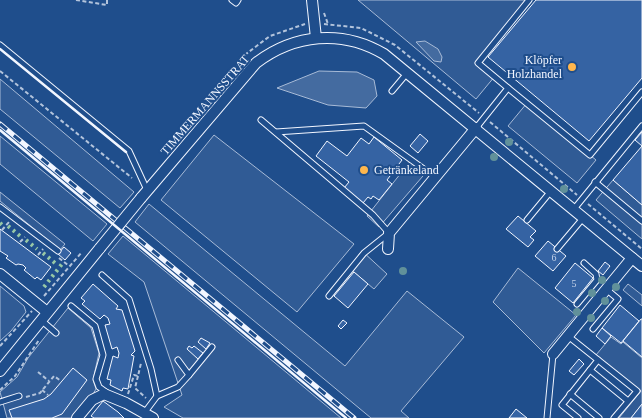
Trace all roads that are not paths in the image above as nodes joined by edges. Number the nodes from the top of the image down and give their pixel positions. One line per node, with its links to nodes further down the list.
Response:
1 (232, 0): 2 (lane)
2 (238, 0)
3 (312, 0): 5 (street)
4 (529, 0): 8 (lane)
5 (316, 38): 7 (street, TIMMERMANNSSTRAT); 18 (street, TIMMERMANNSSTRAT)
6 (0, 45): 18 (lane)
7 (408, 72): 9 (lane); 13 (street, TIMMERMANNSSTRAT)
8 (508, 88): 10 (lane); 13 (lane)
9 (392, 90)
10 (642, 92)
11 (261, 120): 14 (lane)
12 (642, 126): 16 (lane)
13 (476, 128): 15 (street); 17 (street, TIMMERMANNSSTRAT)
14 (276, 132): 15 (lane); 24 (lane)
15 (435, 177): 24 (street)
16 (595, 182): 20 (lane); 23 (lane)
17 (552, 191): 20 (street, TIMMERMANNSSTRAT); 22 (lane)
18 (144, 194): 38 (street, TIMMERMANNSSTRAT, bridge)
19 (0, 207): 27 (lane)
20 (574, 209): 21 (street, TIMMERMANNSSTRAT)
21 (584, 217): 26 (lane); 28 (street, TIMMERMANNSSTRAT)
22 (527, 220)
23 (642, 221)
24 (389, 233): 25 (street); 35 (lane)
25 (388, 249)
26 (557, 249)
27 (58, 251)
28 (632, 258): 30 (street, TIMMERMANNSSTRAT); 34 (street)
29 (584, 263): 33 (lane)
30 (642, 266)
31 (0, 274): 38 (street)
32 (102, 275): 51 (lane)
33 (594, 284): 34 (lane); 36 (lane)
34 (604, 291): 39 (lane); 41 (street)
35 (329, 296)
36 (577, 304)
37 (71, 306): 50 (lane)
38 (44, 316): 40 (lane); 47 (street, TIMMERMANNSSTRAT)
39 (593, 328)
40 (56, 332)
41 (568, 336): 43 (street); 45 (lane)
42 (212, 347): 48 (lane)
43 (553, 354): 57 (lane)
44 (178, 360): 48 (lane)
45 (598, 360): 46 (lane); 53 (lane)
46 (590, 370): 49 (lane); 53 (lane)
47 (0, 371)
48 (188, 375): 51 (lane)
49 (570, 394): 58 (lane); 59 (lane)
50 (110, 395): 55 (street); 56 (street)
51 (157, 396): 55 (lane)
52 (22, 397): 54 (lane)
53 (628, 401): 60 (lane)
54 (0, 402)
55 (149, 415)
56 (77, 418)
57 (547, 418)
58 (578, 418)
59 (599, 418)
60 (614, 418)

